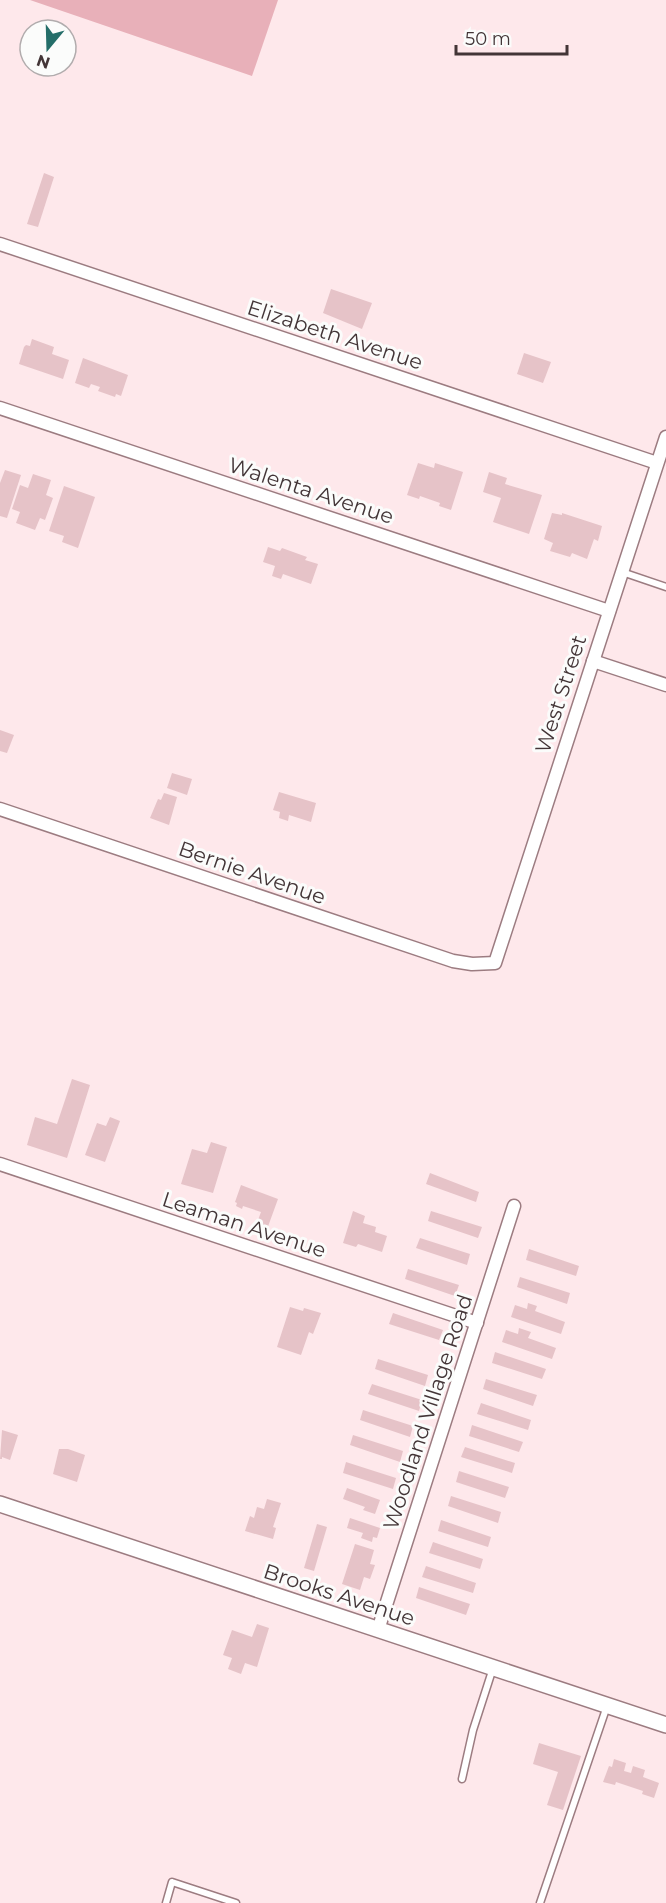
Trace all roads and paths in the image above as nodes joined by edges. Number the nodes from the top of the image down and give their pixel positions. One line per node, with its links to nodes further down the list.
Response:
1 (0, 244): 4 (street, Elizabeth Avenue)
2 (0, 408): 7 (street, Walenta Avenue)
3 (666, 437): 4 (street, West Street)
4 (657, 463): 5 (street, West Street)
5 (622, 572): 6 (lane); 7 (street, West Street)
6 (666, 587)
7 (609, 610): 8 (street, West Street)
8 (593, 661): 9 (street); 11 (street, West Street)
9 (666, 685)
10 (0, 809): 11 (street, Bernie Avenue)
11 (495, 963)
12 (0, 1164): 14 (street, Leaman Avenue)
13 (514, 1206): 14 (street, Woodland Village Road)
14 (477, 1323): 16 (street, Woodland Village Road)
15 (0, 1504): 16 (street, Brooks Avenue)
16 (378, 1630): 17 (street, Brooks Avenue)
17 (493, 1668): 18 (street, Brooks Avenue); 20 (lane)
18 (608, 1706): 19 (street, Brooks Avenue); 23 (lane)
19 (666, 1725)
20 (462, 1779)
21 (166, 1903): 22 (lane)
22 (236, 1903)
23 (540, 1903)

